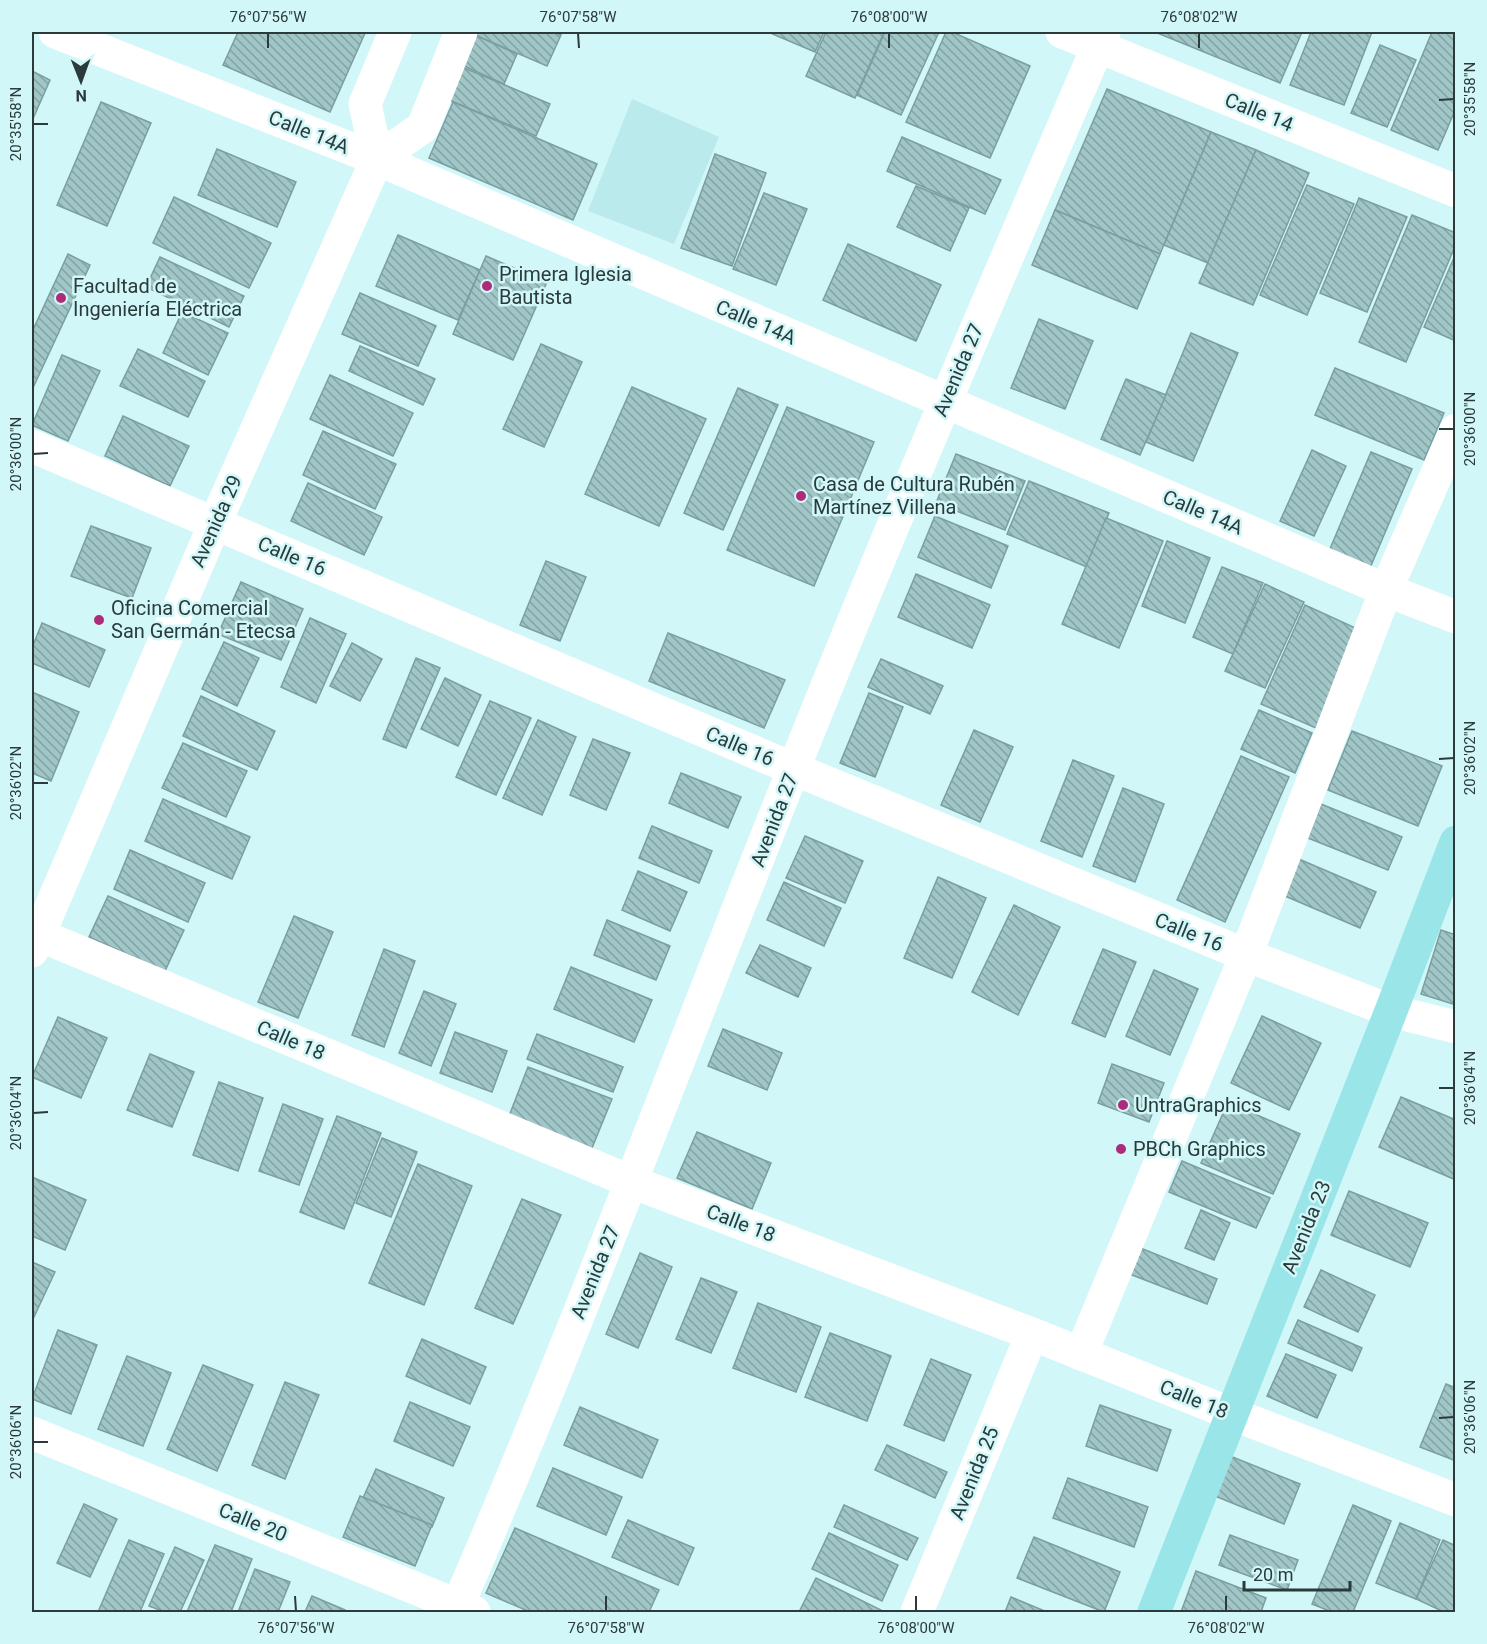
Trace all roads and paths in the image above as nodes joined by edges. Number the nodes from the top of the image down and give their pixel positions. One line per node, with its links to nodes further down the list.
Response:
1 (55, 32): 6 (street, Calle 14A)
2 (396, 32): 6 (street)
3 (461, 32): 6 (street)
4 (1062, 32): 5 (street, Calle 14)
5 (1101, 39): 7 (street, Calle 14); 8 (street, Avenida 27)
6 (378, 159): 8 (street, Calle 14A); 11 (street, Avenida 29)
7 (1455, 191)
8 (944, 402): 12 (street, Calle 14A); 14 (street, Avenida 27)
9 (1455, 430): 12 (street)
10 (32, 446): 11 (street, Calle 16)
11 (215, 523): 14 (street, Calle 16); 16 (street, Avenida 29)
12 (1386, 590): 13 (street, Calle 14A); 17 (street)
13 (1455, 617)
14 (794, 769): 17 (street, Calle 16); 20 (street, Avenida 27)
15 (1455, 842): 18 (main road, Avenida 23)
16 (34, 940): 20 (street, Calle 18)
17 (1246, 955): 18 (street, Calle 16); 22 (street)
18 (1391, 1011): 19 (street, Calle 16); 23 (main road, Avenida 23)
19 (1455, 1027)
20 (632, 1182): 21 (street, Calle 18); 26 (street, Avenida 27)
21 (1032, 1334): 22 (street, Calle 18); 27 (street, Avenida 25)
22 (1081, 1354): 23 (street, Calle 18)
23 (1232, 1414): 25 (street, Calle 18); 28 (main road, Avenida 23)
24 (32, 1433): 26 (street, Calle 20)
25 (1455, 1500)
26 (463, 1610)
27 (917, 1612)
28 (1154, 1612)

